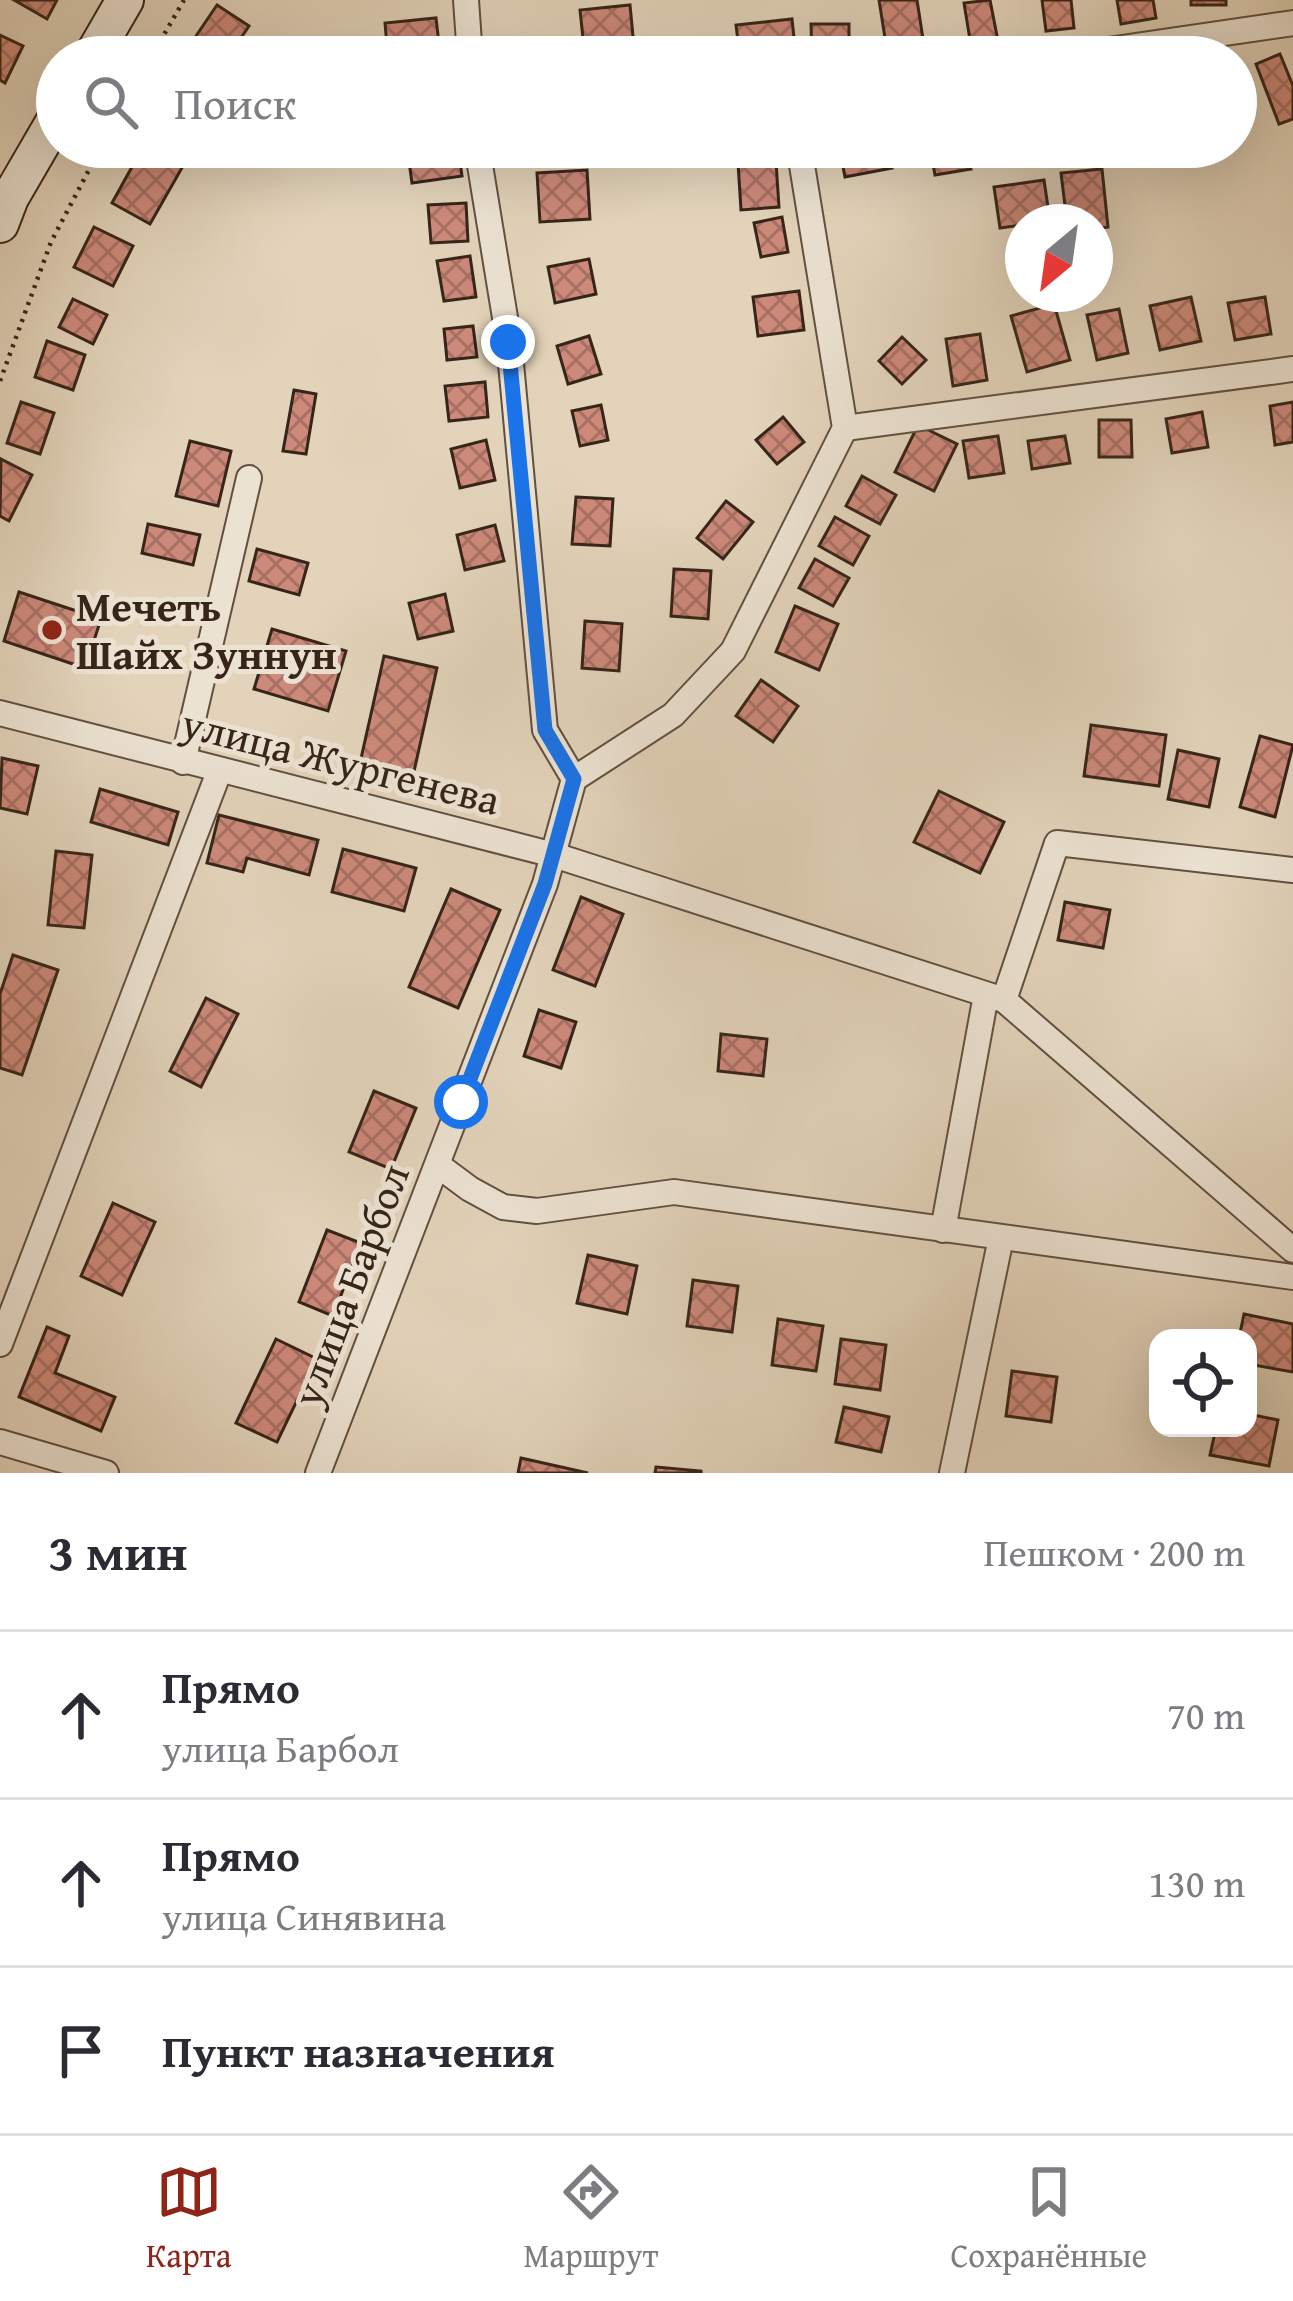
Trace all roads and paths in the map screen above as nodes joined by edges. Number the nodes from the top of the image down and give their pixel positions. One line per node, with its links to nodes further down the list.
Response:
1 (125, 0): 5 (main road)
2 (184, 0): 6 (path)
3 (466, 0): 7 (street)
4 (1293, 23): 8 (street)
5 (104, 36)
6 (163, 36)
7 (469, 36)
8 (1204, 36)
9 (36, 152): 13 (main road)
10 (90, 168): 15 (path)
11 (486, 168): 21 (street)
12 (802, 168): 16 (street)
13 (3, 206)
14 (1293, 369): 16 (street)
15 (0, 380)
16 (845, 428): 21 (street)
17 (249, 478): 19 (street)
18 (0, 713): 19 (street, улица Жургенева)
19 (183, 762): 20 (street, улица Жургенева)
20 (219, 772): 22 (street, улица Жургенева); 30 (street)
21 (574, 779): 22 (street, улица Барбол)
22 (554, 855): 24 (street, улица Жургенева); 25 (street, улица Барбол)
23 (1293, 870): 24 (street)
24 (995, 998): 26 (street); 28 (street)
25 (439, 1166): 26 (street); 33 (street, улица Барбол)
26 (943, 1229): 27 (street)
27 (1001, 1238): 29 (street); 34 (street)
28 (1293, 1250)
29 (1293, 1277)
30 (0, 1344)
31 (0, 1442): 32 (street)
32 (106, 1473)
33 (318, 1473)
34 (952, 1473)

